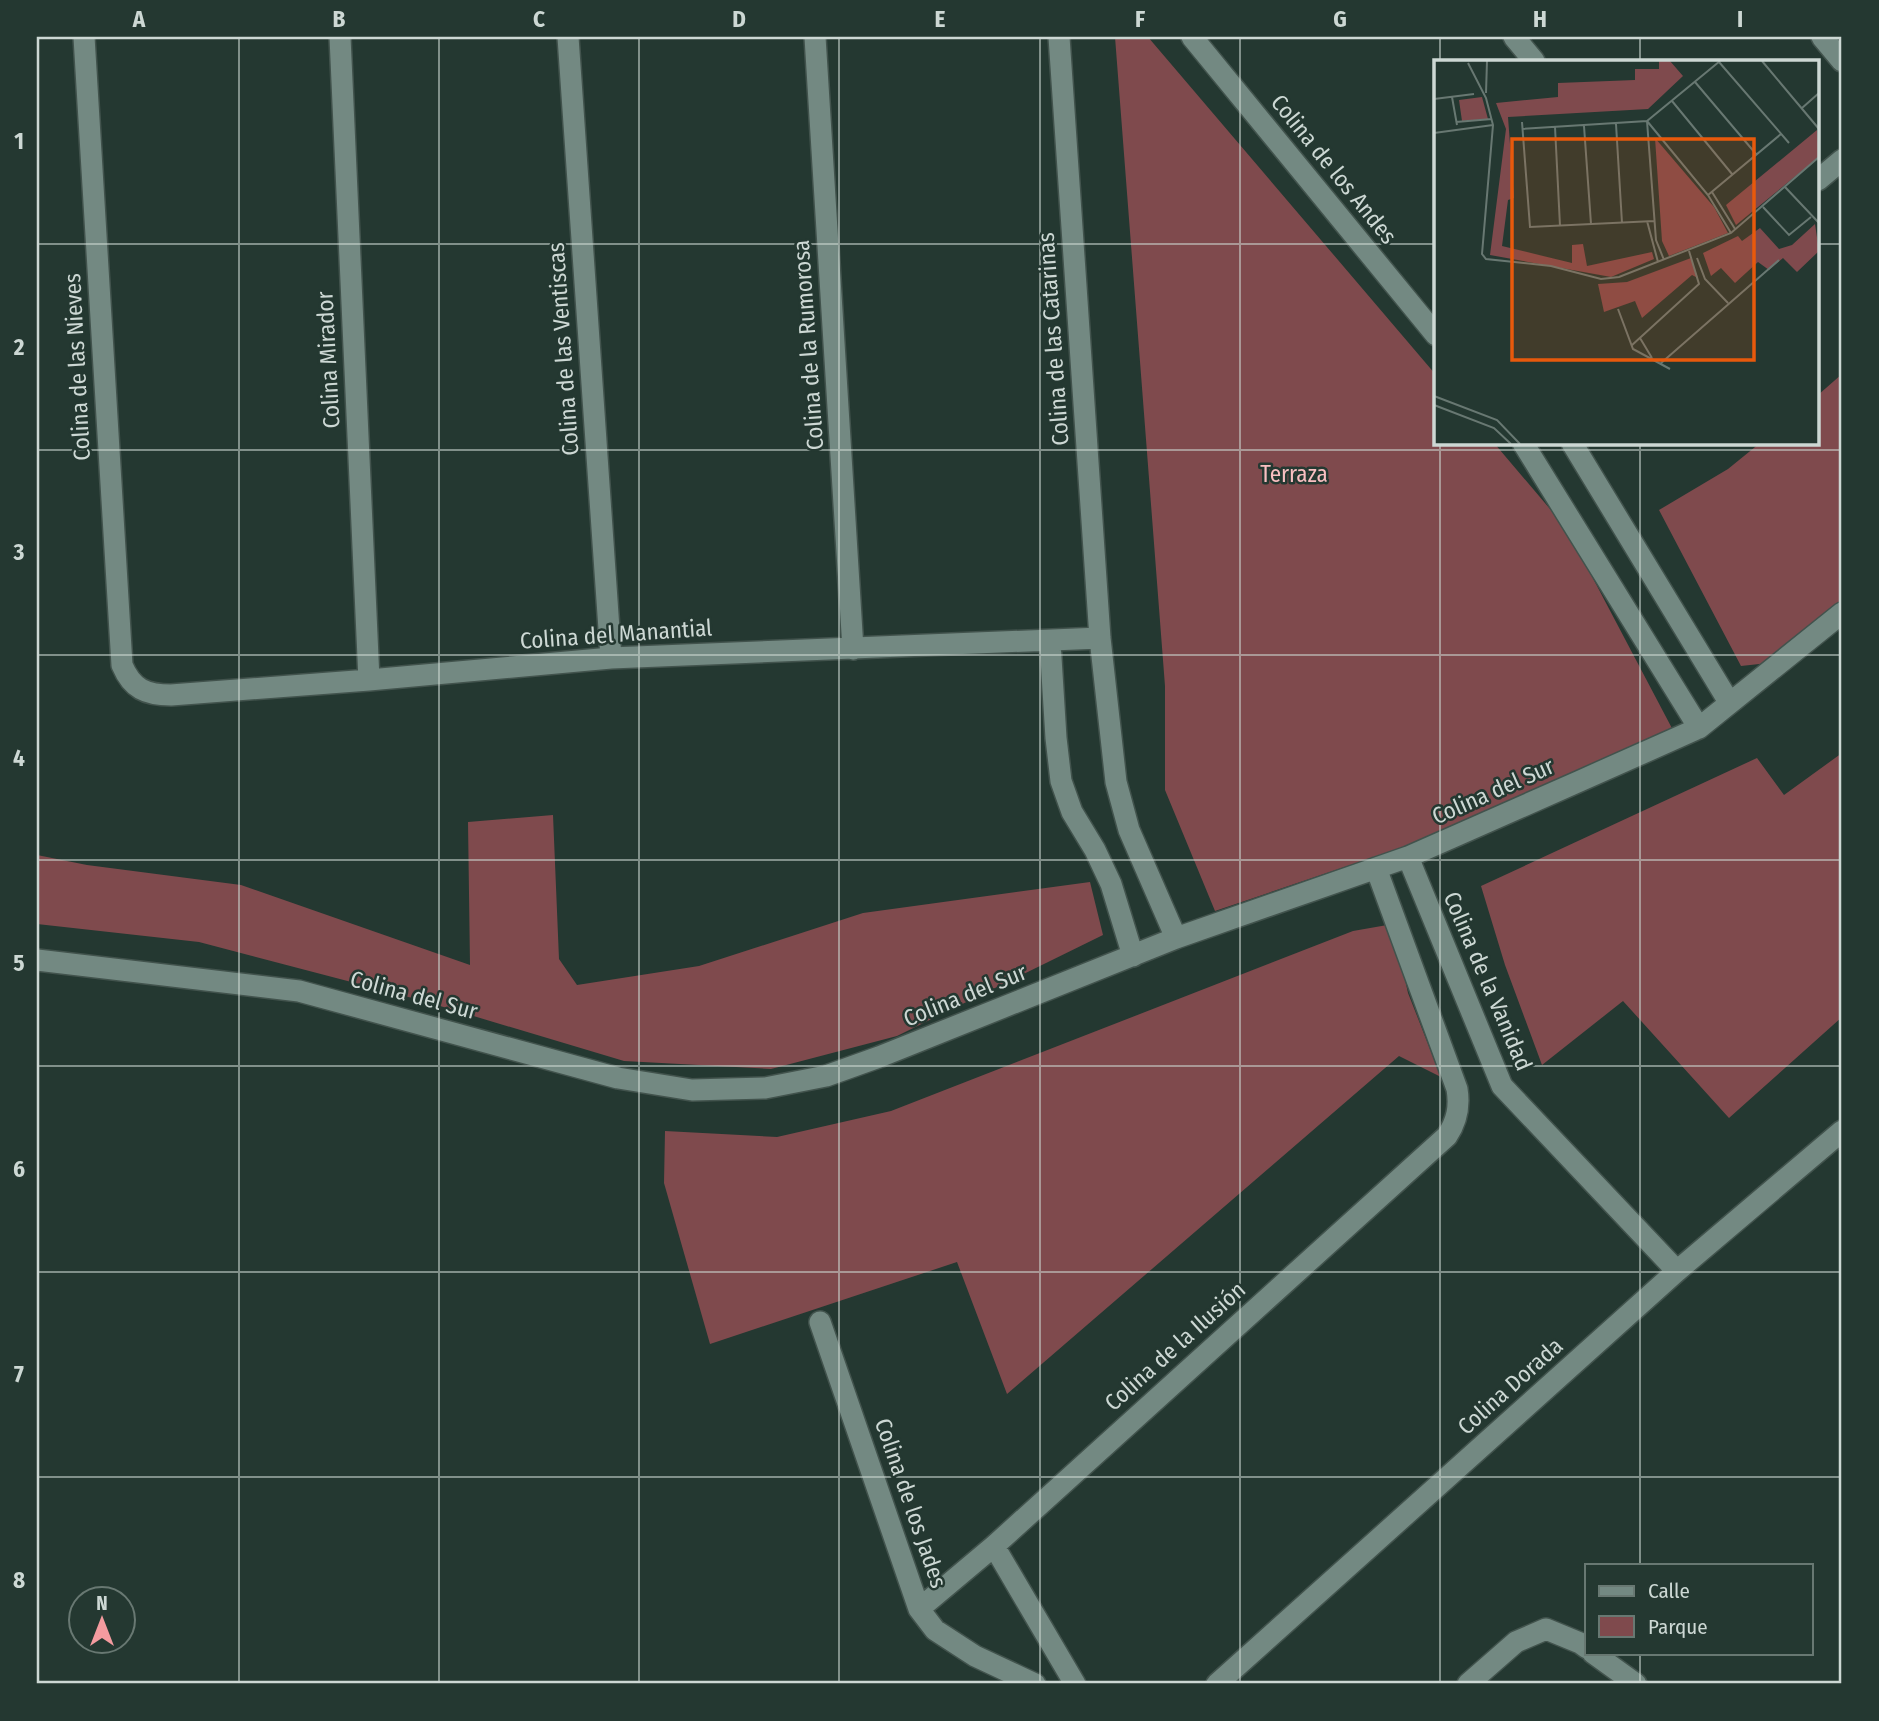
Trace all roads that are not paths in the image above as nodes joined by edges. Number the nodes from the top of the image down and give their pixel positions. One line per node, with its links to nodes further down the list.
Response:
1 (84, 37): 22 (street, Colina de las Nieves)
2 (340, 37): 21 (street, Colina Mirador)
3 (568, 37): 20 (street, Colina de las Ventiscas)
4 (816, 37): 19 (street, Colina de la Rumorosa)
5 (1059, 37): 17 (street, Colina de las Catarinas)
6 (1192, 37): 13 (street, Colina de los Andes)
7 (1514, 37): 9 (street)
8 (1822, 37): 10 (street)
9 (1533, 60)
10 (1842, 61)
11 (1842, 160): 12 (street)
12 (1820, 178)
13 (1434, 333)
14 (1524, 444): 24 (street)
15 (1573, 444): 23 (street)
16 (1842, 613): 23 (street, Colina del Sur)
17 (1100, 638): 18 (street, Colina del Manantial); 27 (street, Colina de las Catarinas)
18 (1050, 642): 19 (street, Colina del Manantial); 28 (street)
19 (853, 649): 20 (street, Colina del Manantial)
20 (611, 658): 21 (street, Colina del Manantial)
21 (369, 680): 22 (street, Colina del Manantial)
22 (138, 688)
23 (1729, 702): 24 (street, Colina del Sur)
24 (1699, 728): 25 (street, Colina del Sur)
25 (1408, 857): 26 (street, Colina del Sur); 31 (street, Colina de la Vanidad)
26 (1376, 868): 27 (street, Colina del Sur); 33 (street, Colina de la Ilusión)
27 (1176, 938): 28 (street, Colina del Sur)
28 (1133, 956): 29 (street, Colina del Sur)
29 (37, 960)
30 (1842, 1131): 31 (street, Colina Dorada)
31 (1677, 1271): 39 (street, Colina Dorada)
32 (820, 1322): 34 (street, Colina de los Jades)
33 (993, 1546): 34 (street, Colina de la Ilusión); 38 (street)
34 (919, 1609): 37 (street, Colina de los Jades)
35 (1585, 1647): 40 (street)
36 (1594, 1654): 41 (street)
37 (1035, 1684)
38 (1075, 1684)
39 (1217, 1684)
40 (1468, 1684)
41 (1636, 1684)

